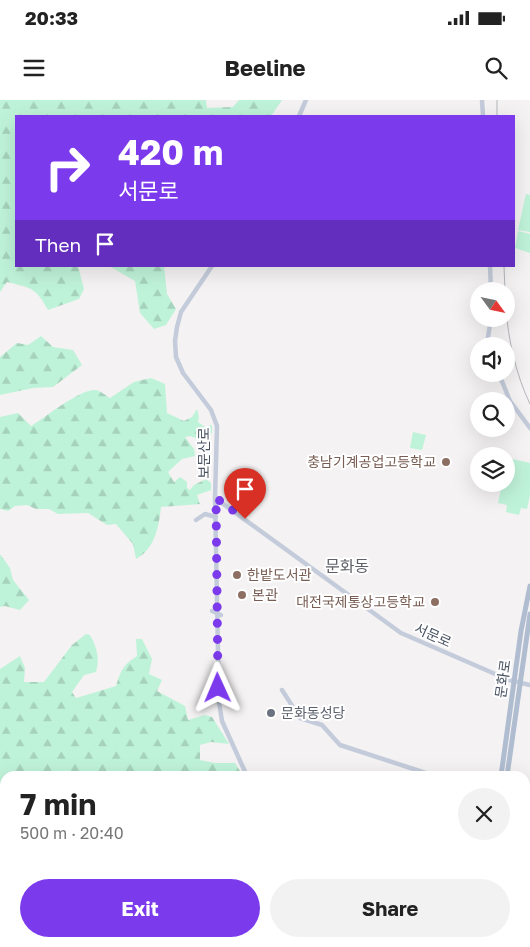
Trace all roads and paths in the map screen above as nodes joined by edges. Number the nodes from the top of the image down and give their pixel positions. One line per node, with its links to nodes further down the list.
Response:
1 (306, 100): 3 (main road)
2 (482, 100): 4 (main road)
3 (299, 115)
4 (483, 115)
5 (211, 267): 10 (main road, 보문산로)
6 (490, 267): 7 (main road)
7 (491, 282)
8 (502, 382): 9 (main road)
9 (530, 428)
10 (216, 498): 11 (main road, 보문산로); 17 (main road, 서문로)
11 (216, 517): 12 (main road); 20 (main road, 보문산로)
12 (196, 520)
13 (530, 586): 17 (main road, 문화로)
14 (212, 611): 16 (main road, bridge)
15 (530, 614): 17 (main road, 문화로)
16 (222, 615)
17 (517, 682): 18 (main road, 서문로); 22 (main road, 문화로); 23 (main road, 문화로)
18 (530, 685)
19 (283, 692): 21 (main road)
20 (245, 771)
21 (419, 771)
22 (502, 771)
23 (508, 771)

